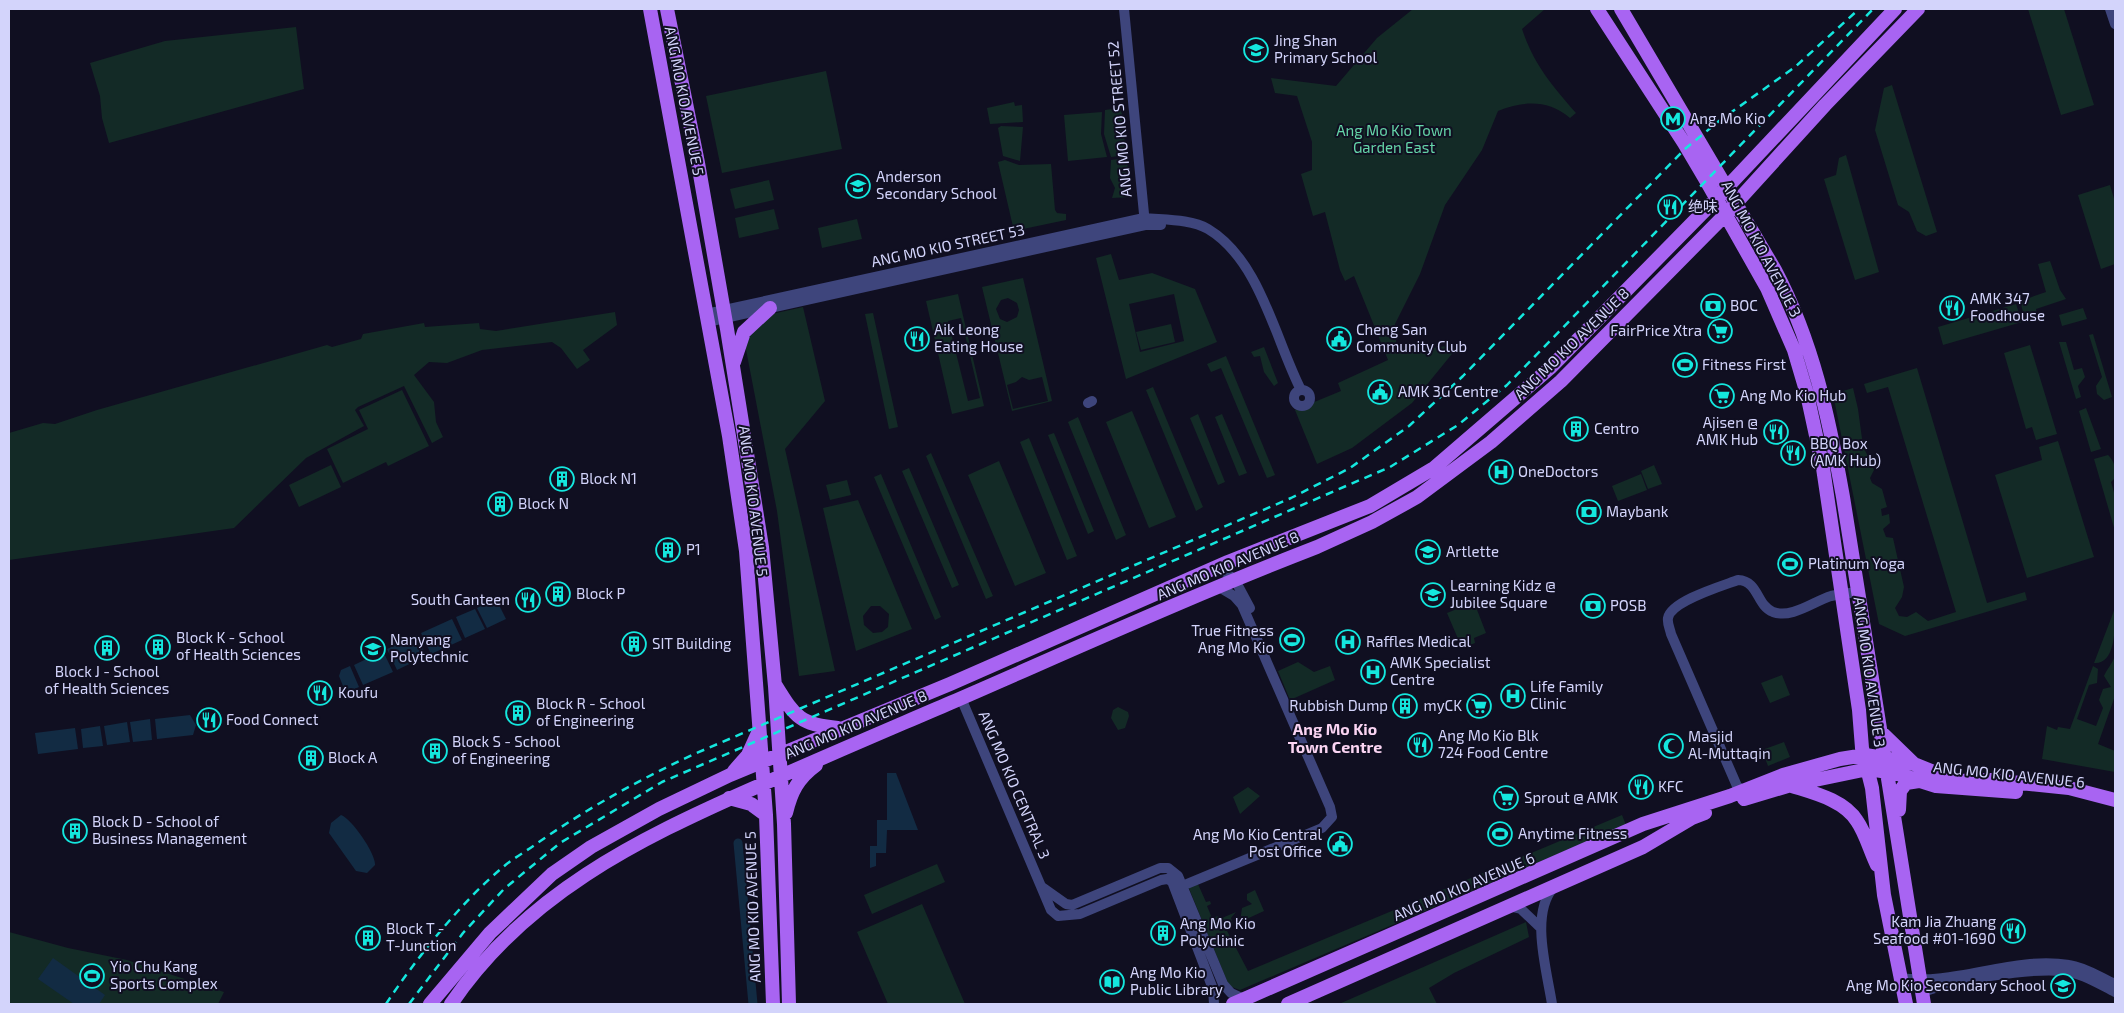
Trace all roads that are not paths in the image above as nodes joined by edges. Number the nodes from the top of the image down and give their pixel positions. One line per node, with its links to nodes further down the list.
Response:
1 (650, 9): 11 (main road, ANG MO KIO AVENUE 5)
2 (667, 9): 10 (main road, ANG MO KIO AVENUE 5)
3 (1124, 9): 16 (street, ANG MO KIO STREET 52)
4 (1597, 9): 13 (main road, ANG MO KIO AVENUE 3)
5 (1622, 9): 12 (main road, ANG MO KIO AVENUE 3)
6 (1895, 9): 12 (main road, ANG MO KIO AVENUE 8)
7 (1918, 9): 14 (main road, ANG MO KIO AVENUE 8)
8 (2110, 9): 9 (street)
9 (2115, 24)
10 (675, 54): 11 (main road); 20 (main road, ANG MO KIO AVENUE 5)
11 (658, 57): 21 (main road, ANG MO KIO AVENUE 5)
12 (1727, 187): 13 (main road, ANG MO KIO AVENUE 8); 14 (main road, ANG MO KIO AVENUE 3)
13 (1716, 199): 15 (main road, ANG MO KIO AVENUE 3); 24 (main road, ANG MO KIO AVENUE 8)
14 (1736, 202): 15 (main road, ANG MO KIO AVENUE 8); 27 (main road, ANG MO KIO AVENUE 3)
15 (1725, 215): 17 (main road, ANG MO KIO AVENUE 8); 18 (main road, ANG MO KIO AVENUE 3)
16 (1145, 222): 19 (street, ANG MO KIO STREET 53); 20 (street, ANG MO KIO STREET 53); 23 (street, ANG MO KIO STREET 53)
17 (1710, 230): 18 (main road); 25 (main road, ANG MO KIO AVENUE 8)
18 (1736, 233): 28 (main road, ANG MO KIO AVENUE 3)
19 (770, 308): 20 (street, ANG MO KIO STREET 53); 22 (main road)
20 (724, 314): 21 (street, ANG MO KIO STREET 53); 22 (main road, ANG MO KIO AVENUE 5)
21 (707, 318): 36 (main road, ANG MO KIO AVENUE 5)
22 (733, 367): 32 (main road, ANG MO KIO AVENUE 5)
23 (1299, 391)
24 (1218, 566): 25 (street); 29 (main road, ANG MO KIO AVENUE 8)
25 (1235, 580): 26 (main road, ANG MO KIO AVENUE 8); 31 (street)
26 (1218, 587): 30 (main road, ANG MO KIO AVENUE 8); 31 (street)
27 (1858, 592): 28 (street); 37 (main road, ANG MO KIO AVENUE 3)
28 (1841, 594): 34 (main road, ANG MO KIO AVENUE 3); 52 (street)
29 (1130, 605): 30 (main road); 35 (main road, ANG MO KIO AVENUE 8)
30 (1137, 622): 33 (main road, ANG MO KIO AVENUE 8)
31 (1270, 664): 61 (street)
32 (775, 686): 35 (main road); 38 (main road, ANG MO KIO AVENUE 5)
33 (961, 698): 39 (main road, ANG MO KIO AVENUE 8); 60 (street, ANG MO KIO CENTRAL 3)
34 (1859, 710): 40 (main road, ANG MO KIO AVENUE 3); 42 (main road)
35 (841, 729): 38 (main road, ANG MO KIO AVENUE 8)
36 (759, 730): 43 (main road, ANG MO KIO AVENUE 5); 48 (main road)
37 (1881, 732): 41 (main road, ANG MO KIO AVENUE 3); 44 (main road)
38 (779, 754): 43 (main road, ANG MO KIO AVENUE 8); 47 (main road, ANG MO KIO AVENUE 5)
39 (830, 754): 47 (main road, ANG MO KIO AVENUE 8); 57 (main road)
40 (1865, 755): 41 (main road, ANG MO KIO AVENUE 6); 42 (main road, ANG MO KIO AVENUE 6); 45 (main road, ANG MO KIO AVENUE 3)
41 (1885, 758): 44 (main road, ANG MO KIO AVENUE 6); 46 (main road, ANG MO KIO AVENUE 3)
42 (1840, 759): 52 (main road, ANG MO KIO AVENUE 6)
43 (762, 762): 48 (main road, ANG MO KIO AVENUE 8); 50 (main road, ANG MO KIO AVENUE 5)
44 (1914, 764): 54 (main road, ANG MO KIO AVENUE 6)
45 (1868, 769): 46 (main road, ANG MO KIO AVENUE 6); 51 (main road, ANG MO KIO AVENUE 6); 59 (main road, ANG MO KIO AVENUE 3)
46 (1886, 772): 49 (main road, ANG MO KIO AVENUE 6); 58 (main road, ANG MO KIO AVENUE 3)
47 (780, 775): 50 (main road, ANG MO KIO AVENUE 8); 57 (main road, ANG MO KIO AVENUE 5)
48 (730, 776): 70 (main road, ANG MO KIO AVENUE 8)
49 (1919, 781): 55 (main road, ANG MO KIO AVENUE 6); 58 (main road)
50 (764, 783): 53 (main road, ANG MO KIO AVENUE 8); 56 (main road, ANG MO KIO AVENUE 5)
51 (1792, 785): 59 (main road); 62 (main road, ANG MO KIO AVENUE 6)
52 (1737, 791): 69 (main road, ANG MO KIO AVENUE 6)
53 (729, 798): 56 (main road); 71 (main road, ANG MO KIO AVENUE 8)
54 (2115, 800)
55 (2115, 807)
56 (766, 815): 72 (main road, ANG MO KIO AVENUE 5)
57 (784, 824): 73 (main road, ANG MO KIO AVENUE 5)
58 (1898, 835): 67 (main road, ANG MO KIO AVENUE 3)
59 (1883, 879): 65 (main road, ANG MO KIO AVENUE 3)
60 (1040, 884): 61 (street, ANG MO KIO CENTRAL 3); 61 (street, ANG MO KIO CENTRAL 3)
61 (1178, 885): 69 (street); 74 (street)
62 (1555, 885): 63 (main road, ANG MO KIO AVENUE 6); 64 (street)
63 (1508, 906): 64 (street); 75 (main road, ANG MO KIO AVENUE 6)
64 (1541, 928): 76 (street)
65 (1900, 978): 67 (street); 77 (main road, ANG MO KIO AVENUE 3)
66 (2115, 984): 67 (street)
67 (1922, 992): 68 (street)
68 (2115, 992)
69 (1238, 1002)
70 (430, 1004)
71 (450, 1004)
72 (773, 1004)
73 (788, 1004)
74 (1214, 1004)
75 (1288, 1004)
76 (1552, 1004)
77 (1906, 1004)

